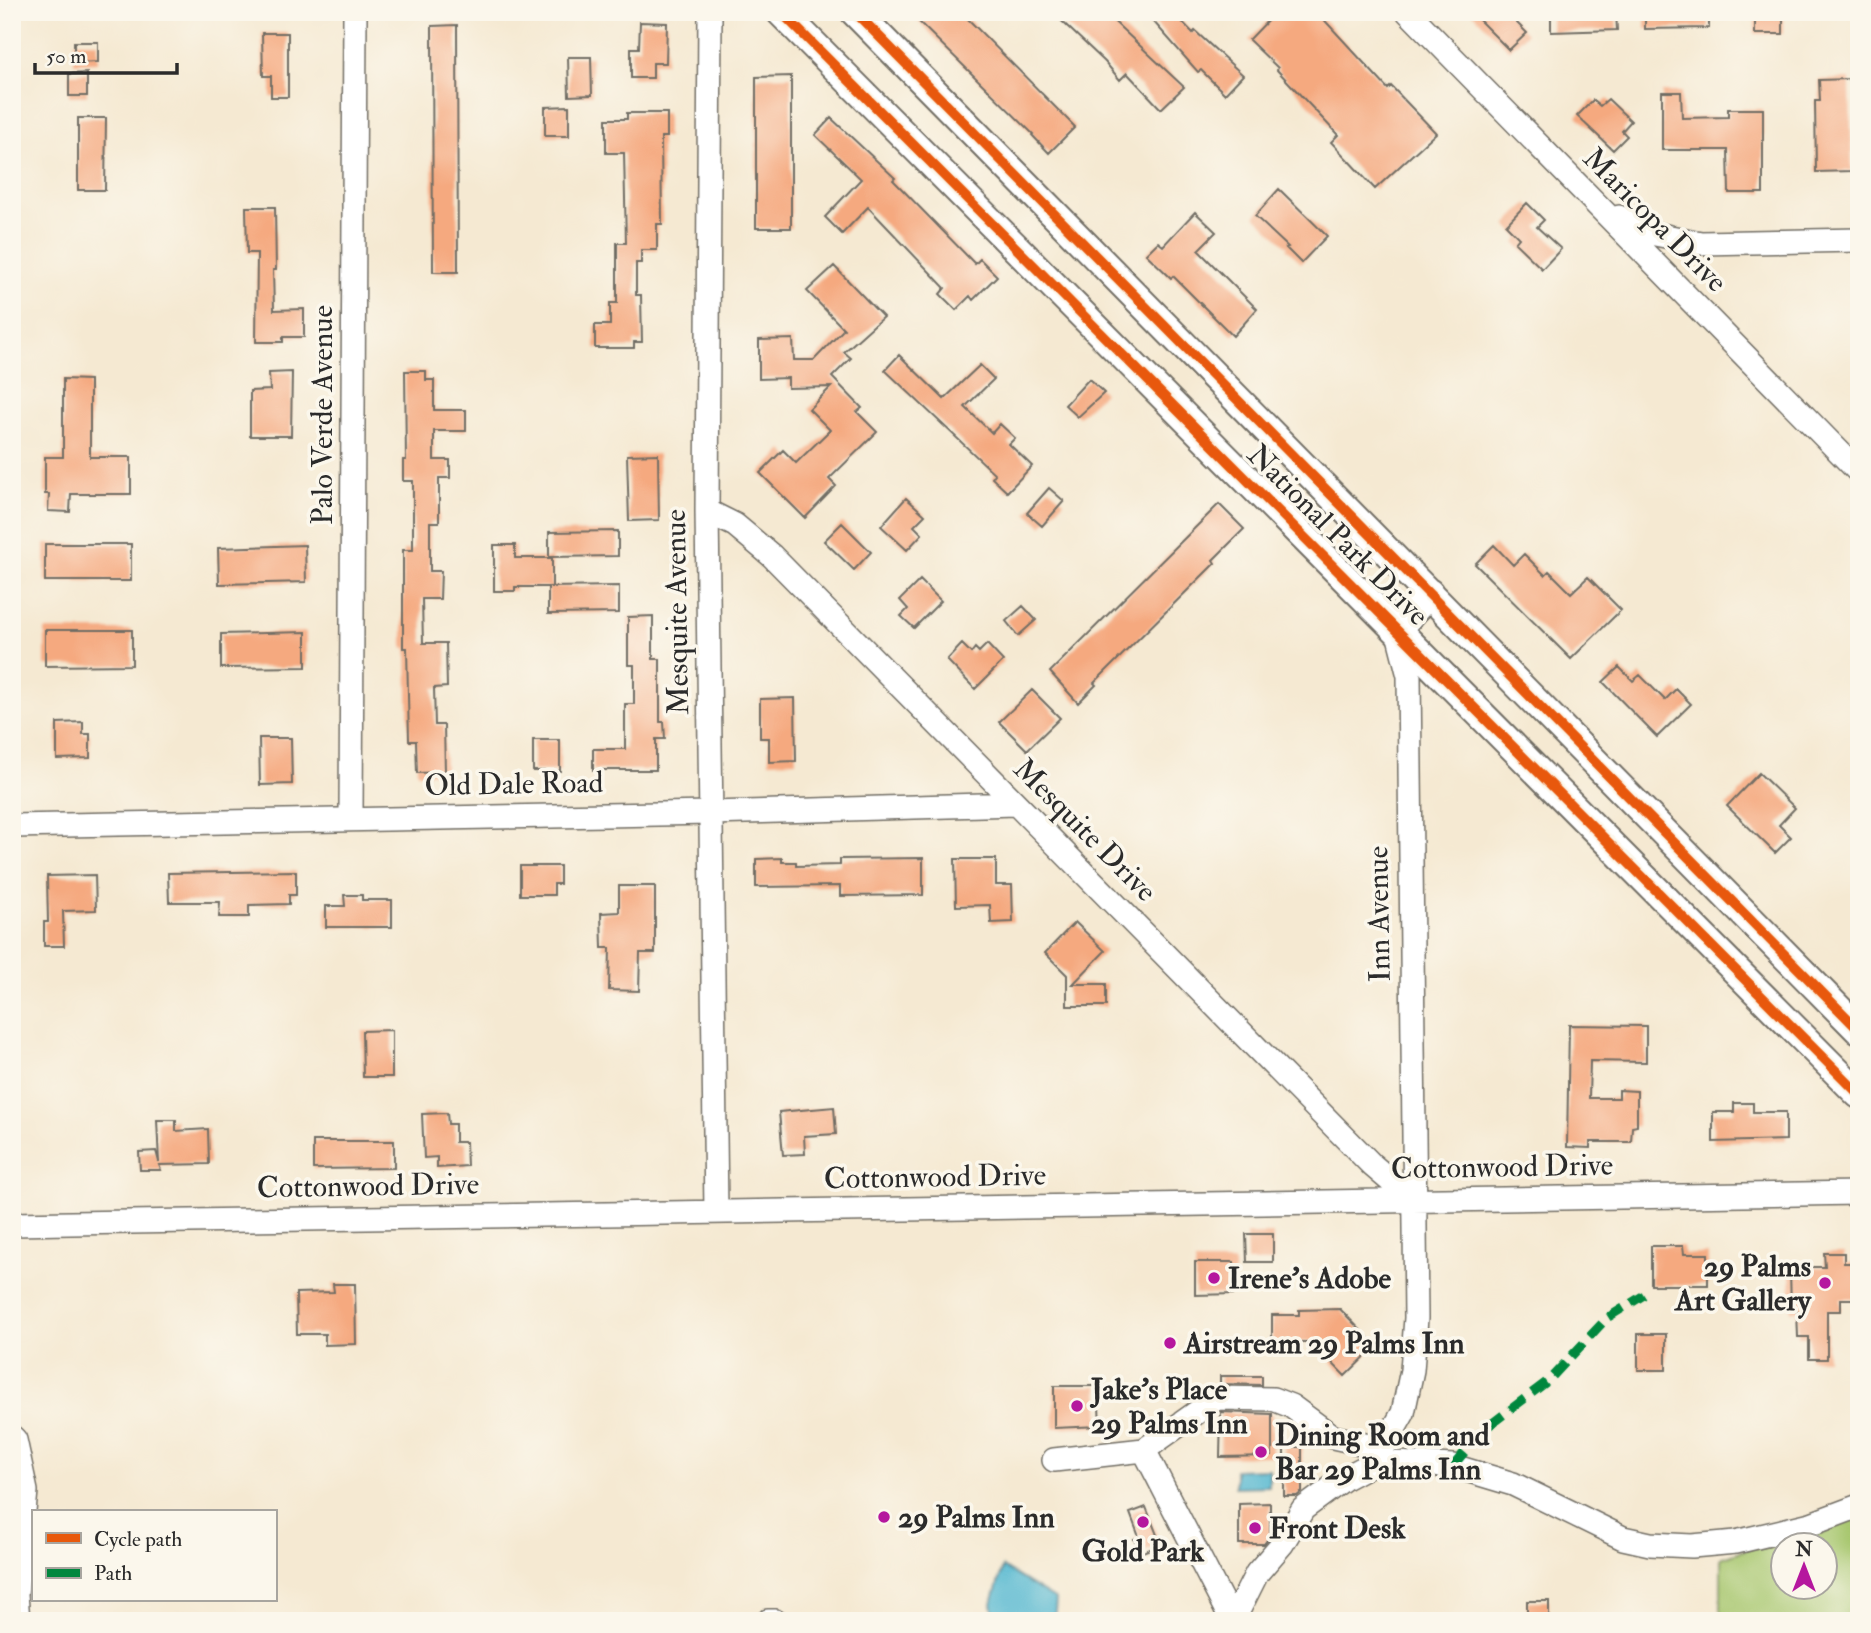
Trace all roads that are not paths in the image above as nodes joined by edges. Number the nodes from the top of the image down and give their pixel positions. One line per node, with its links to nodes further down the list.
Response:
1 (355, 12): 14 (street, Palo Verde Avenue)
2 (710, 12): 9 (street, Mesquite Avenue)
3 (782, 12): 11 (street, National Park Drive)
4 (855, 12): 10 (street, National Park Drive)
5 (1408, 12): 6 (street, Maricopa Drive)
6 (1592, 201): 7 (street); 8 (street, Maricopa Drive)
7 (1859, 240)
8 (1859, 472)
9 (707, 511): 12 (street, Mesquite Drive); 13 (street, Mesquite Avenue)
10 (1429, 593): 11 (street); 16 (street, National Park Drive)
11 (1397, 629): 17 (street, National Park Drive); 19 (street, Inn Avenue)
12 (1016, 804): 13 (street, Old Dale Road); 19 (street, Mesquite Drive)
13 (711, 813): 14 (street, Old Dale Road); 20 (street, Mesquite Avenue)
14 (351, 818): 15 (street, Old Dale Road)
15 (12, 826)
16 (1859, 1030)
17 (1859, 1094)
18 (1859, 1193): 19 (street, Cottonwood Drive)
19 (1413, 1200): 20 (street, Cottonwood Drive); 24 (street, Inn Avenue)
20 (716, 1212): 21 (street, Cottonwood Drive)
21 (12, 1224)
22 (12, 1437): 27 (street)
23 (1144, 1450): 24 (street); 25 (street); 30 (street)
24 (1379, 1455): 26 (street); 30 (street)
25 (1054, 1460)
26 (1859, 1506)
27 (18, 1621)
28 (768, 1621): 29 (street)
29 (775, 1621)
30 (1233, 1621)

